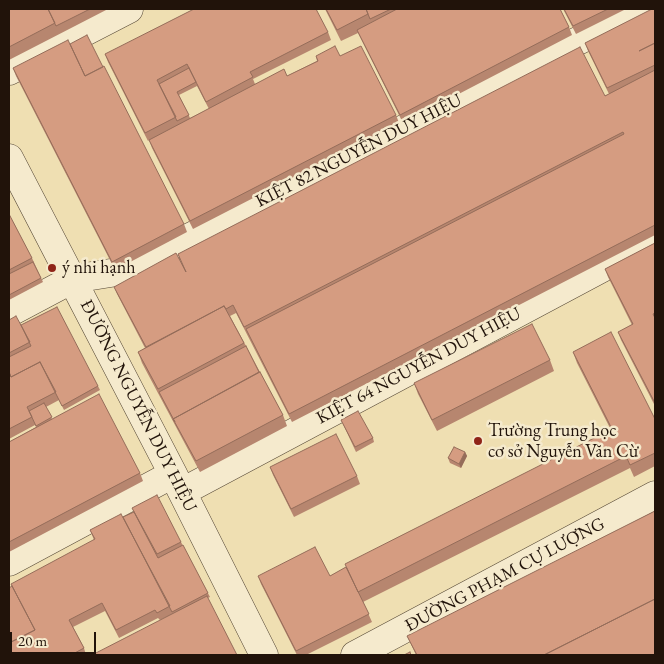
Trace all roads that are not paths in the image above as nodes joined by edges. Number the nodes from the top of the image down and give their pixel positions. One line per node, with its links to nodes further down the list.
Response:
1 (129, 9): 3 (street)
2 (641, 9): 6 (street, KIỆT 82 NGUYỄN DUY HIỆU)
3 (9, 71)
4 (9, 158): 6 (street, ĐƯỜNG NGUYỄN DUY HIỆU)
5 (655, 240): 8 (street, KIỆT 64 NGUYỄN DUY HIỆU)
6 (73, 279): 7 (street, KIỆT 82 NGUYỄN DUY HIỆU); 8 (street, ĐƯỜNG NGUYỄN DUY HIỆU)
7 (9, 313)
8 (178, 483): 10 (street, KIỆT 64 NGUYỄN DUY HIỆU); 11 (street, ĐƯỜNG NGUYỄN DUY HIỆU)
9 (655, 495): 12 (street, ĐƯỜNG PHẠM CỰ LƯỢNG)
10 (9, 562)
11 (264, 655)
12 (355, 655)

